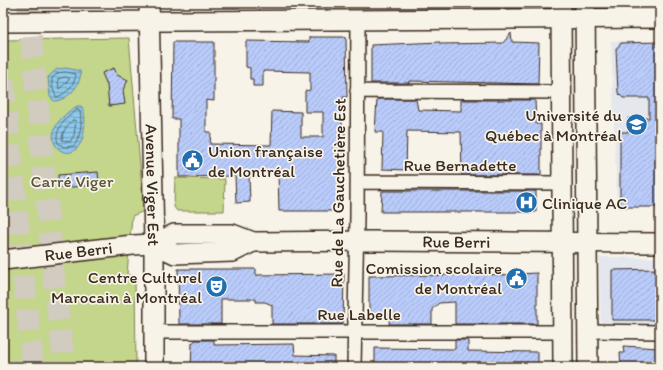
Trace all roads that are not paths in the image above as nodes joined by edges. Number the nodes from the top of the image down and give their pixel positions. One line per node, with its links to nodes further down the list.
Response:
1 (561, 11): 2 (main road); 5 (main road); 8 (main road)
2 (585, 11): 4 (main road); 13 (main road)
3 (149, 12): 5 (main road); 6 (main road); 15 (main road, Avenue Viger Est)
4 (660, 18)
5 (358, 19): 7 (street, Rue de La Gauchetière Est)
6 (3, 22)
7 (357, 91): 8 (street); 9 (street, Rue de La Gauchetière Est)
8 (560, 92): 10 (main road)
9 (358, 182): 10 (street, Rue Bernadette); 11 (street, Rue de La Gauchetière Est)
10 (561, 183): 12 (main road)
11 (357, 241): 12 (main road, Rue Berri); 15 (main road, Rue Berri); 18 (street, Rue de La Gauchetière Est)
12 (563, 243): 13 (main road, Rue Berri); 19 (main road)
13 (586, 243): 14 (main road, Rue Berri); 20 (main road)
14 (660, 243)
15 (154, 244): 16 (main road, Rue Berri); 17 (main road, Avenue Viger Est)
16 (3, 260)
17 (154, 332): 18 (street, Rue Labelle); 22 (main road, Avenue Viger Est)
18 (355, 332): 19 (street, Rue Labelle); 23 (street, Rue de La Gauchetière Est)
19 (563, 332): 24 (main road)
20 (586, 332): 21 (street); 25 (main road)
21 (660, 332)
22 (154, 367)
23 (354, 367)
24 (563, 367)
25 (588, 367)

